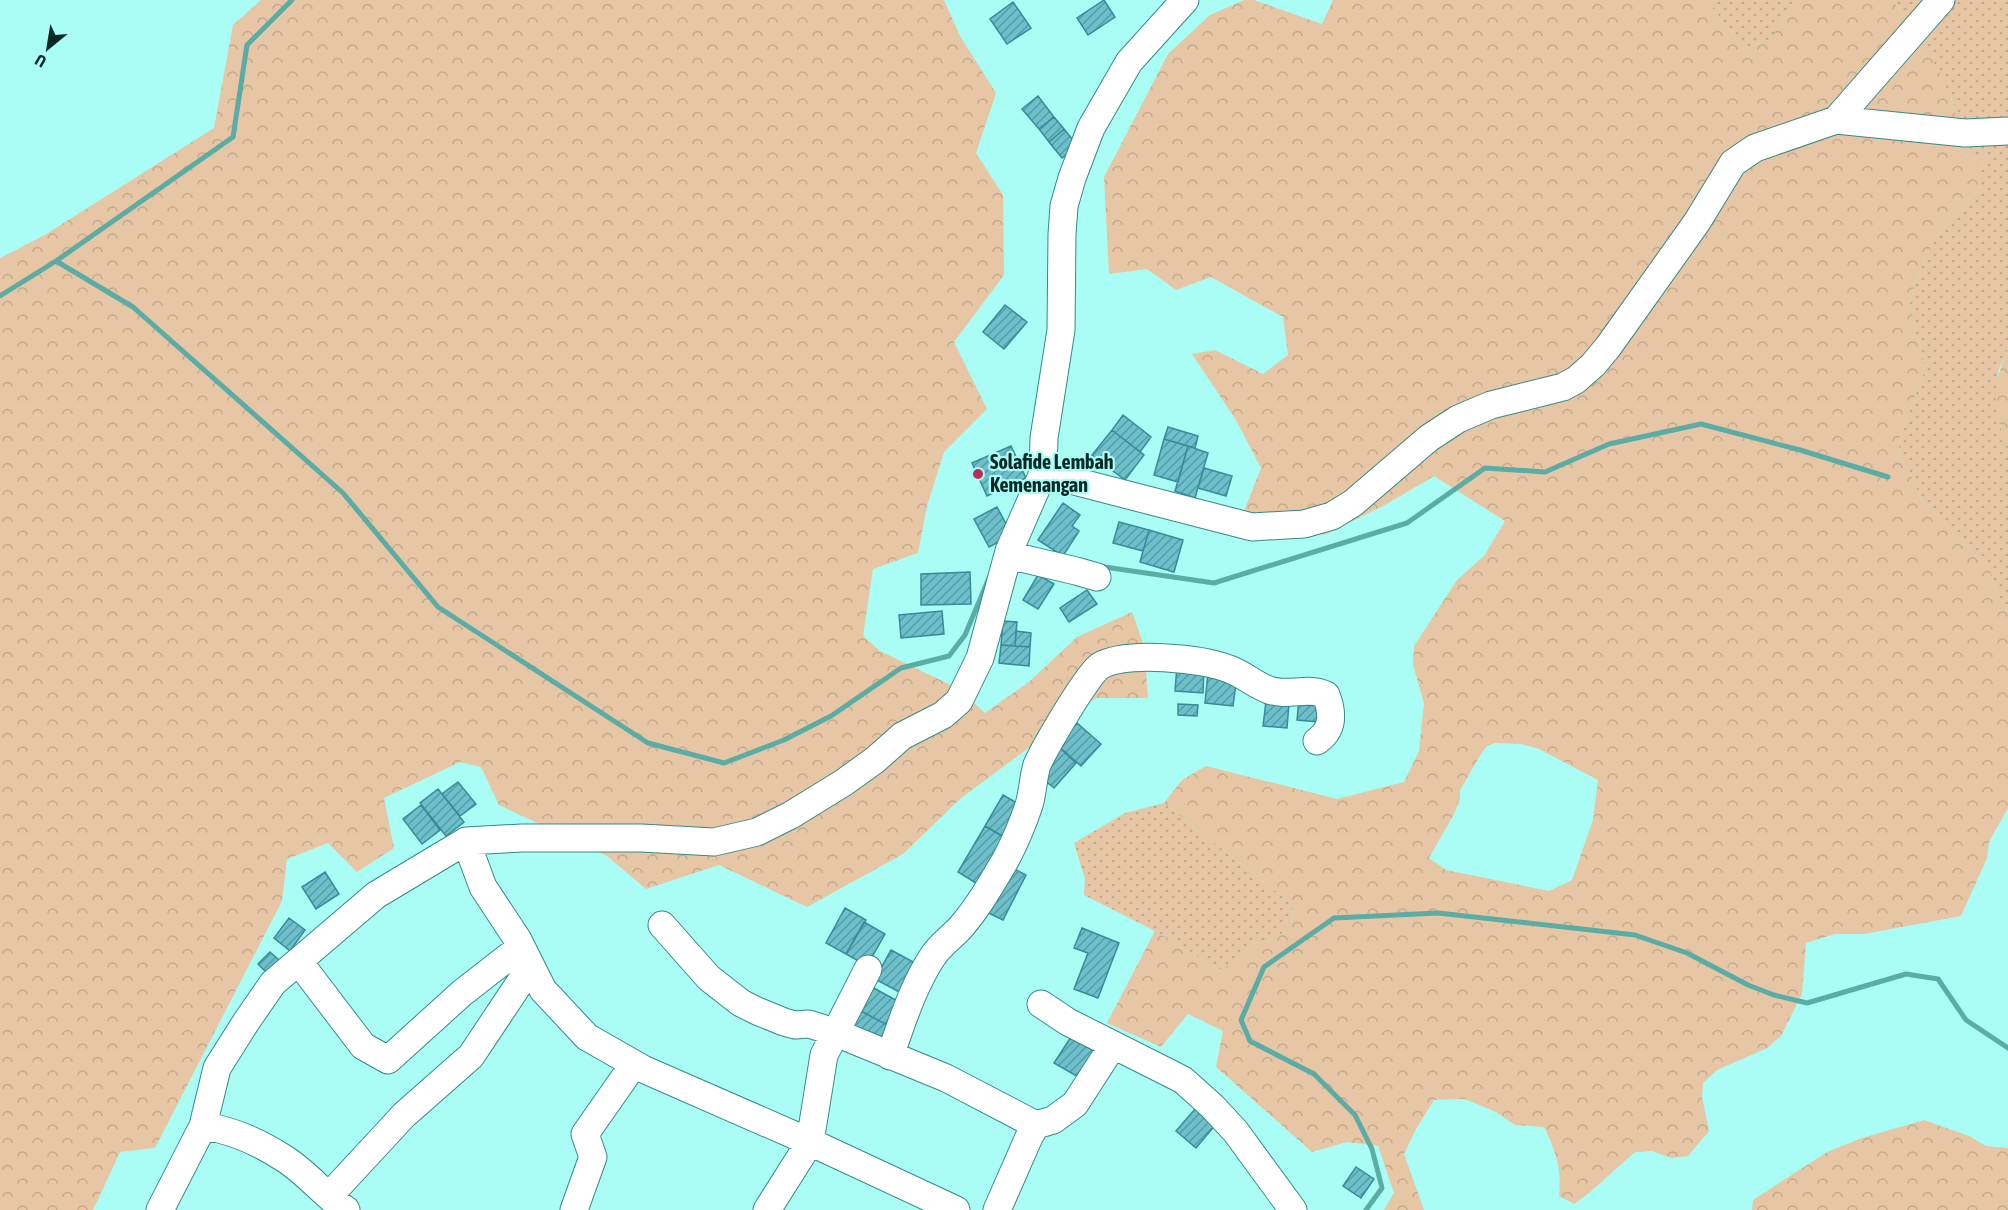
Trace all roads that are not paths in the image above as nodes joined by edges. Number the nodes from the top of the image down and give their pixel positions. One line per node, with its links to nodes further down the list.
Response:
1 (1185, 0): 5 (street)
2 (1941, 0): 3 (street)
3 (1836, 120): 4 (street); 5 (street)
4 (2008, 131)
5 (1043, 473): 6 (street)
6 (1011, 548): 7 (street); 9 (street)
7 (1097, 577)
8 (1317, 741): 17 (street)
9 (466, 841): 11 (street); 12 (street)
10 (662, 925): 15 (street)
11 (526, 956): 12 (street); 18 (street); 22 (street)
12 (299, 963): 20 (street)
13 (868, 969): 15 (street)
14 (1041, 1004): 16 (street)
15 (834, 1032): 17 (street); 21 (street)
16 (1113, 1045): 19 (street); 28 (street)
17 (890, 1056): 19 (street)
18 (633, 1064): 21 (street); 25 (street)
19 (1036, 1125): 27 (street)
20 (203, 1126): 22 (street); 24 (street)
21 (810, 1142): 23 (street); 26 (street)
22 (337, 1203)
23 (948, 1208)
24 (160, 1210)
25 (574, 1210)
26 (767, 1210)
27 (997, 1210)
28 (1293, 1210)

